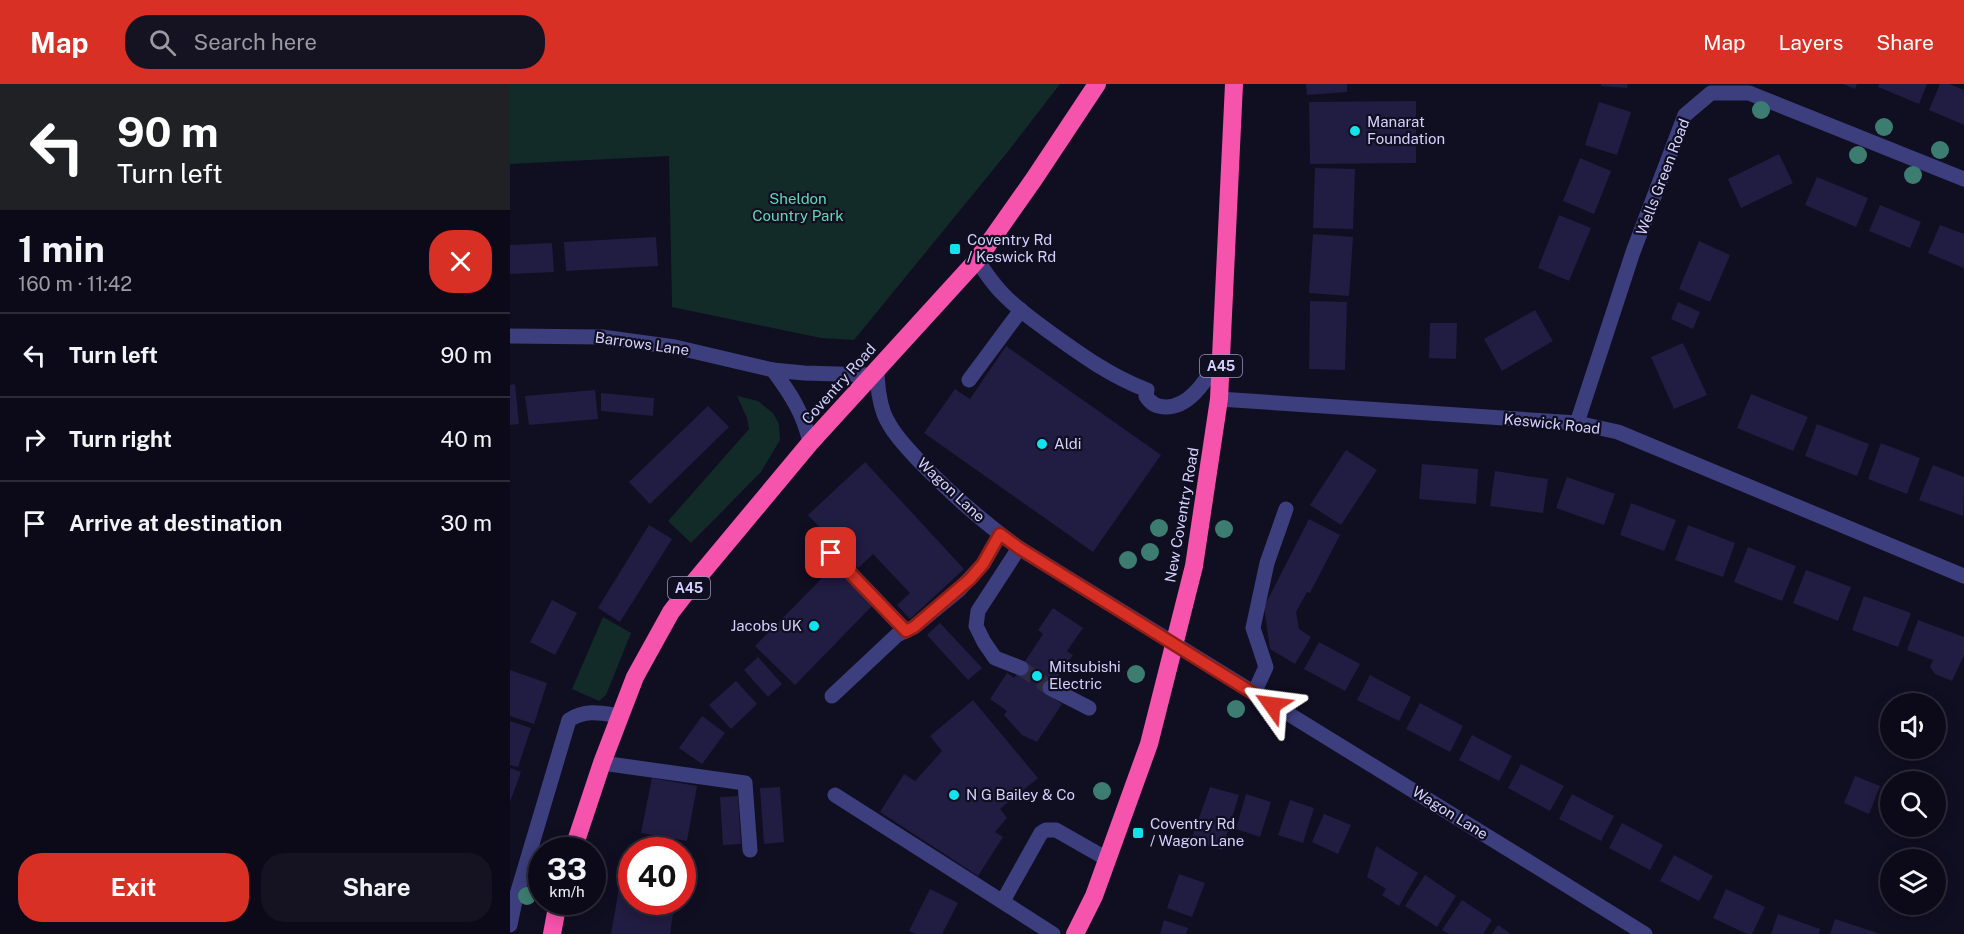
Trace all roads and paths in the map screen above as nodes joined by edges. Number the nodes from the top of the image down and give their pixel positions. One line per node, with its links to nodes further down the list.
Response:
1 (1097, 84): 5 (highway, Coventry Road / A45)
2 (1234, 84): 8 (highway, New Coventry Road / A45)
3 (1710, 88): 4 (street, Wells Green Road); 13 (street, Wells Green Road)
4 (1964, 179)
5 (977, 260): 6 (street); 10 (highway, Coventry Road / A45)
6 (1021, 310): 8 (street); 11 (street)
7 (510, 336): 9 (street, Barrows Lane)
8 (1221, 357): 12 (highway, New Coventry Road / A45)
9 (773, 370): 10 (street, Barrows Lane); 14 (street)
10 (874, 371): 14 (highway, Coventry Road / A45); 16 (street, Wagon Lane)
11 (969, 380)
12 (1219, 399): 13 (street, Keswick Road); 21 (highway, New Coventry Road / A45)
13 (1577, 423): 19 (street, Keswick Road)
14 (810, 443): 27 (highway, Coventry Road / A45)
15 (1286, 509): 24 (street)
16 (1000, 534): 18 (street, Wagon Lane); 20 (street)
17 (816, 537): 20 (street)
18 (1019, 548): 21 (street, Wagon Lane); 22 (street)
19 (1964, 576)
20 (906, 631): 25 (street)
21 (1173, 643): 24 (street, Wagon Lane); 32 (highway, New Coventry Road / A45)
22 (1021, 668)
23 (1050, 688): 26 (street)
24 (1254, 693): 39 (street, Wagon Lane)
25 (832, 696)
26 (1089, 708)
27 (620, 716): 28 (highway, Coventry Road / A45); 35 (street)
28 (602, 763): 30 (highway, Coventry Road / A45); 31 (street)
29 (835, 795): 33 (street)
30 (577, 837)
31 (750, 850)
32 (1107, 859): 33 (street); 38 (highway, New Coventry Road / A45)
33 (1003, 902): 37 (street)
34 (556, 915): 36 (highway)
35 (510, 925)
36 (552, 934)
37 (1053, 934)
38 (1075, 934)
39 (1645, 934)

